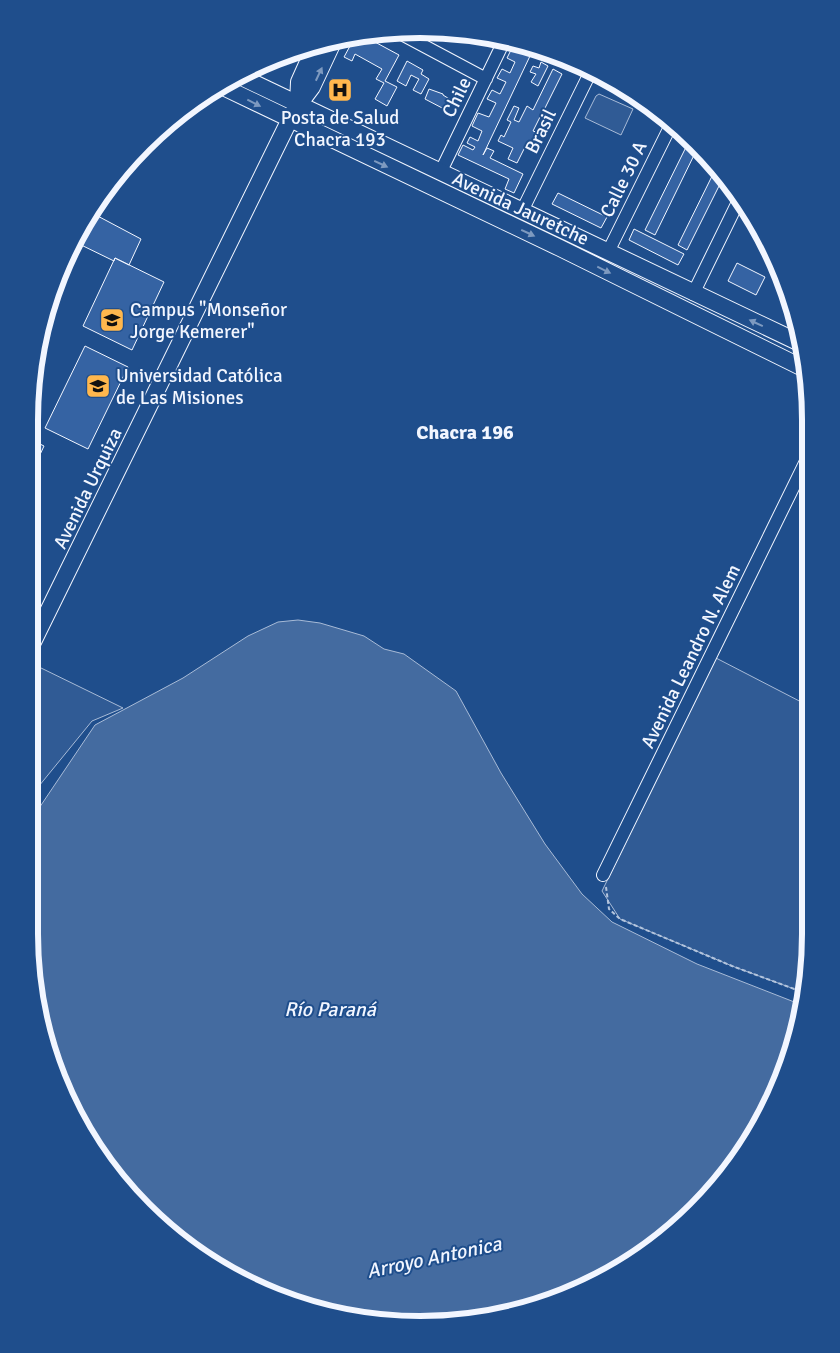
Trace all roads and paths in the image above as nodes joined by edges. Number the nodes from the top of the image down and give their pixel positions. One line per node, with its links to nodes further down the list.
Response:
1 (409, 38): 7 (street)
2 (502, 47): 7 (street, Chile)
3 (330, 49): 9 (main road, Avenida Urquiza, one-way to 3)
4 (312, 54): 9 (main road, Avenida Urquiza)
5 (588, 77): 14 (street, Brasil)
6 (247, 79): 9 (main road, Avenida Jauretche)
7 (486, 79): 12 (street, Chile)
8 (228, 90): 10 (main road, Avenida Jauretche, one-way to 10)
9 (298, 104): 10 (main road, Avenida Urquiza); 12 (main road, Avenida Jauretche)
10 (290, 121): 18 (main road, Avenida Jauretche, one-way to 18); 20 (main road, Avenida Urquiza)
11 (669, 129): 15 (street, Calle 30 A)
12 (441, 172): 14 (main road, Avenida Jauretche)
13 (736, 205): 16 (street)
14 (522, 211): 15 (main road, Avenida Jauretche)
15 (608, 252): 16 (main road, Avenida Jauretche)
16 (692, 294): 17 (main road, Avenida Jauretche, one-way to 16)
17 (794, 340)
18 (798, 366)
19 (802, 470): 21 (street, Avenida Leandro N. Alem)
20 (38, 632)
21 (606, 880): 22 (path)
22 (798, 990)

